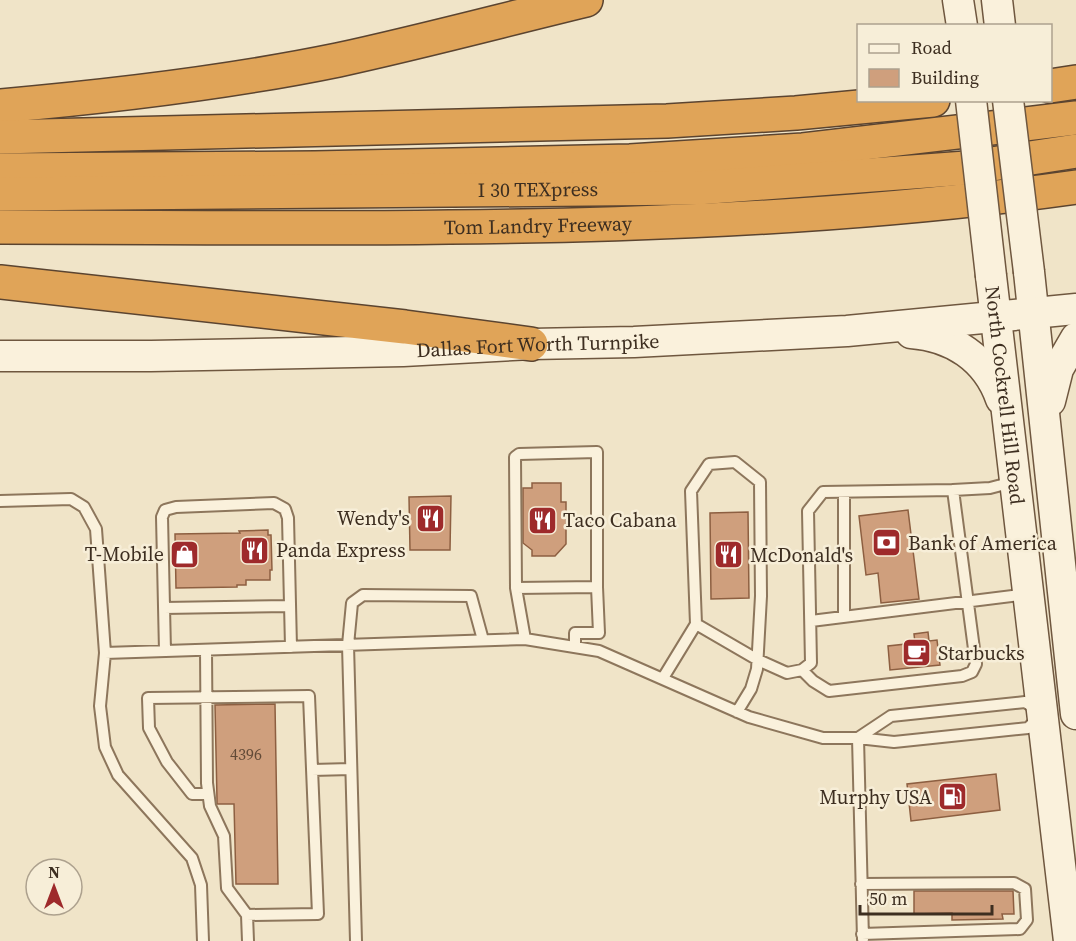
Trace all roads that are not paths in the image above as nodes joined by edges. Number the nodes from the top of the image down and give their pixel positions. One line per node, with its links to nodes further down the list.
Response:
1 (586, 0): 11 (highway)
2 (958, 0): 4 (main road)
3 (997, 0): 5 (main road)
4 (962, 24)
5 (1000, 24)
6 (1076, 82): 7 (highway)
7 (1052, 86)
8 (912, 102): 13 (highway)
9 (971, 102): 22 (main road, North Cockrell Hill Road, bridge)
10 (1008, 102): 21 (main road, North Cockrell Hill Road, bridge)
11 (0, 106)
12 (1076, 118): 15 (highway)
13 (0, 137)
14 (1076, 151): 17 (highway, I 30 TEXpress)
15 (0, 170)
16 (1076, 187): 18 (highway, Tom Landry Freeway)
17 (0, 194)
18 (0, 227)
19 (0, 282): 25 (highway)
20 (1076, 309): 21 (main road, Dallas Fort Worth Turnpike)
21 (1034, 312): 22 (main road, Dallas Fort Worth Turnpike); 27 (main road, North Cockrell Hill Road)
22 (996, 316): 23 (main road, Dallas Fort Worth Turnpike); 28 (main road, North Cockrell Hill Road)
23 (863, 329): 25 (main road, Dallas Fort Worth Turnpike); 28 (main road)
24 (1076, 338): 27 (main road)
25 (531, 344): 26 (main road, Dallas Fort Worth Turnpike)
26 (0, 356)
27 (1046, 416): 56 (main road, North Cockrell Hill Road)
28 (1009, 422): 29 (main road, North Cockrell Hill Road)
29 (1016, 481): 30 (lane); 35 (main road, North Cockrell Hill Road)
30 (954, 490): 31 (lane); 36 (lane)
31 (844, 492): 39 (lane); 40 (lane)
32 (0, 501): 49 (lane)
33 (597, 587): 34 (lane); 34 (lane); 46 (lane)
34 (516, 588): 42 (lane)
35 (1029, 594): 36 (lane); 55 (main road, North Cockrell Hill Road)
36 (969, 602): 39 (lane); 51 (lane)
37 (289, 606): 38 (lane); 38 (lane); 45 (lane)
38 (164, 608): 48 (lane)
39 (844, 617): 40 (lane)
40 (811, 621): 51 (lane)
41 (696, 624): 50 (lane); 50 (lane); 52 (lane)
42 (525, 639): 43 (lane); 46 (lane)
43 (483, 640): 44 (lane); 44 (lane)
44 (348, 645): 45 (lane); 58 (lane)
45 (291, 647): 47 (lane)
46 (575, 647): 52 (lane)
47 (206, 650): 48 (lane); 53 (lane)
48 (165, 651): 49 (lane)
49 (105, 653): 64 (lane)
50 (758, 660): 51 (lane); 54 (lane)
51 (802, 670)
52 (663, 678): 54 (lane)
53 (207, 698): 59 (lane); 60 (lane); 60 (lane)
54 (737, 712): 57 (lane)
55 (1043, 713): 57 (lane); 57 (lane); 67 (main road, North Cockrell Hill Road)
56 (1076, 714)
57 (858, 738): 61 (lane)
58 (351, 769): 59 (lane); 66 (lane)
59 (312, 770): 62 (lane)
60 (208, 795): 62 (lane)
61 (861, 884): 63 (lane); 63 (lane)
62 (247, 915): 65 (lane)
63 (863, 938)
64 (203, 941)
65 (248, 941)
66 (356, 941)
67 (1069, 941)

